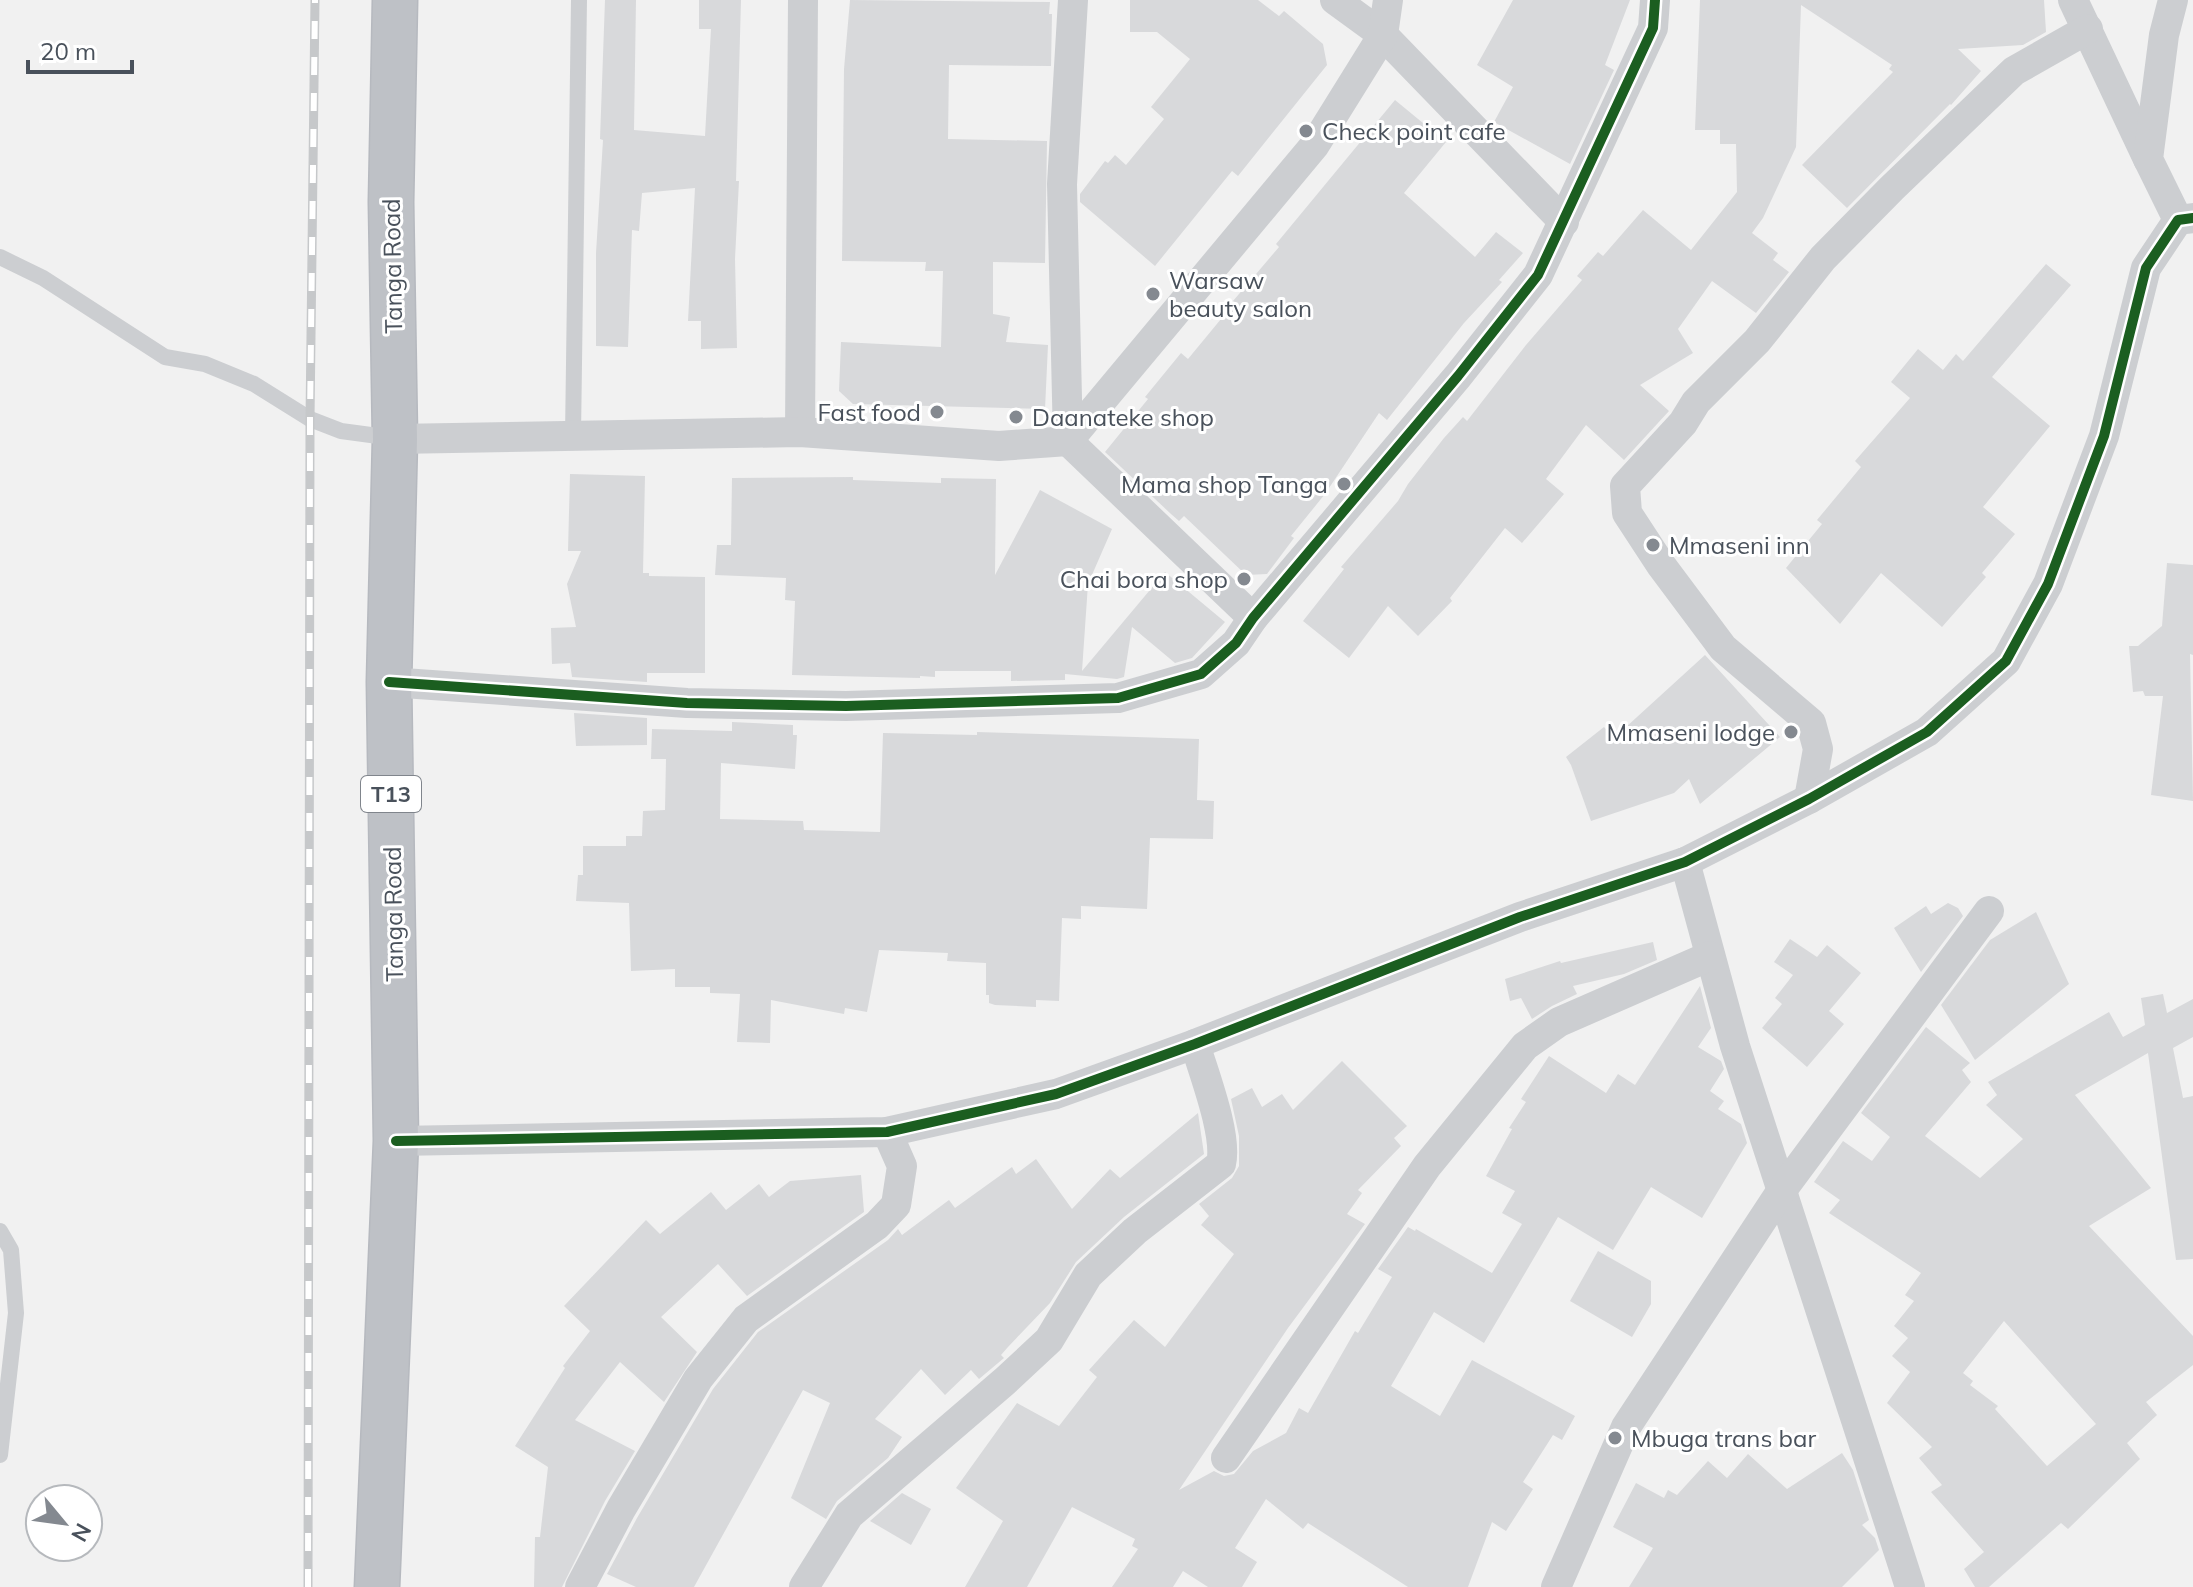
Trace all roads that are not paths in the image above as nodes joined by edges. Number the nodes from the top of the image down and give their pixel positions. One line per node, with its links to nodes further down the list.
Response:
1 (395, 0): 18 (highway, Tanga Road / T13)
2 (579, 0): 17 (lane)
3 (803, 0): 16 (street)
4 (1073, 0): 19 (street)
5 (1335, 0): 11 (street)
6 (1388, 0): 11 (street)
7 (1655, 0): 14 (street)
8 (2073, 0): 10 (street)
9 (2173, 0): 12 (street)
10 (2088, 29): 12 (street); 22 (street)
11 (1383, 35): 14 (street); 19 (street)
12 (2148, 159): 13 (street)
13 (2186, 219): 22 (street)
14 (1564, 222): 20 (street)
15 (0, 257): 18 (lane)
16 (800, 432): 17 (street); 19 (street)
17 (573, 436): 18 (street)
18 (395, 439): 21 (highway, Tanga Road / T13)
19 (1068, 441): 20 (street)
20 (1253, 618): 21 (street)
21 (389, 682): 28 (highway, Tanga Road / T13)
22 (1809, 799): 23 (street)
23 (1685, 862): 25 (street); 26 (street)
24 (1989, 911): 29 (street)
25 (1710, 956): 29 (street); 32 (street)
26 (1195, 1044): 27 (street); 35 (street)
27 (887, 1132): 28 (street); 34 (street)
28 (396, 1141): 33 (highway, Tanga Road / T13)
29 (1782, 1190): 36 (street); 37 (street)
30 (0, 1231): 31 (lane)
31 (0, 1455)
32 (1226, 1458)
33 (377, 1587)
34 (580, 1587)
35 (804, 1587)
36 (1556, 1587)
37 (1910, 1587)

